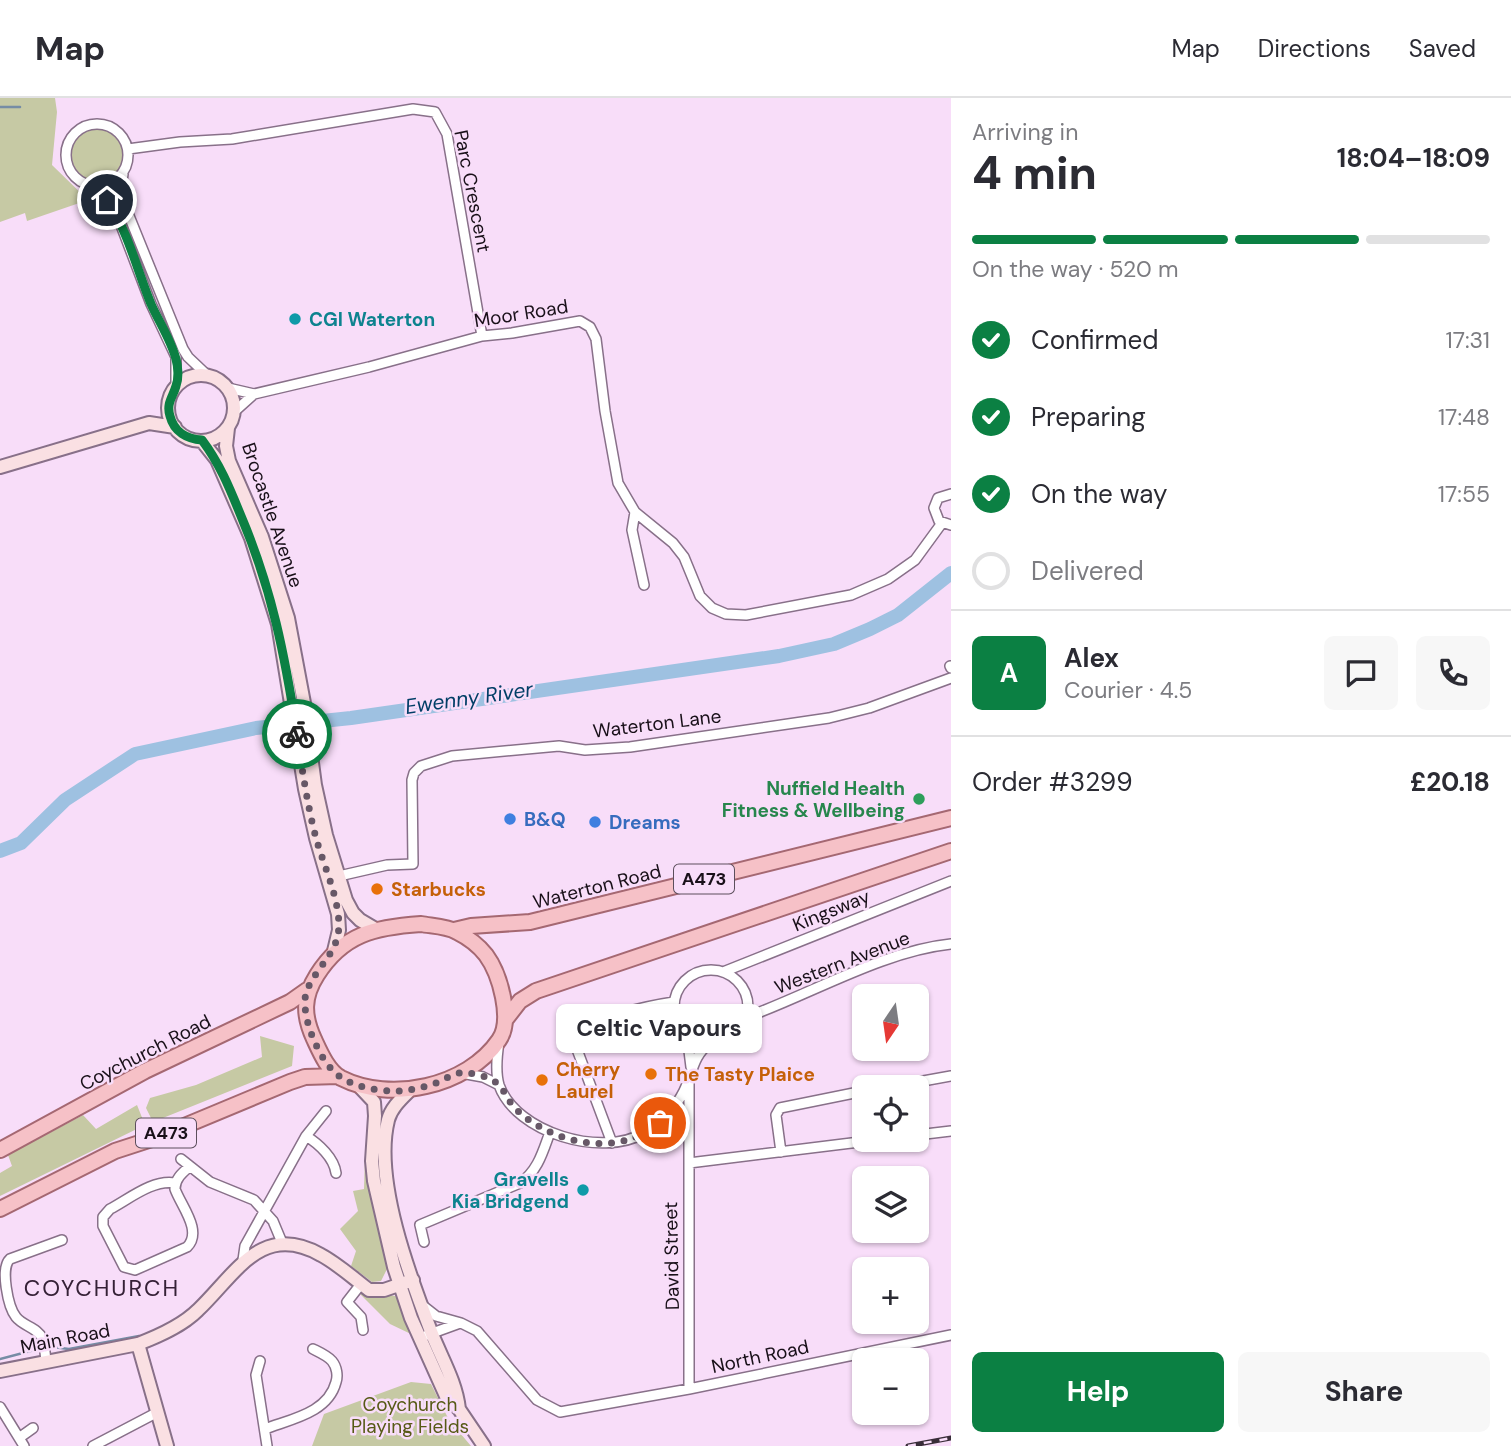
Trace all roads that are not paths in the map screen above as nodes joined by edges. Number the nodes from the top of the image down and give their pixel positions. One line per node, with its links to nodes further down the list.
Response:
1 (128, 149): 2 (street); 3 (street); 4 (street, Parc Crescent)
2 (122, 173): 3 (street); 5 (street)
3 (93, 186): 6 (street)
4 (482, 336): 8 (street, Moor Road); 17 (street, Moor Road)
5 (207, 375): 6 (street); 7 (street)
6 (176, 386): 9 (street)
7 (228, 388): 8 (street, Moor Road); 10 (street)
8 (254, 394): 10 (street, Moor Road)
9 (168, 406): 11 (street); 12 (street)
10 (234, 412): 13 (street)
11 (149, 423): 12 (street); 15 (street)
12 (174, 427): 14 (street)
13 (228, 428): 14 (street); 21 (street, Brocastle Avenue)
14 (202, 440): 21 (street, Brocastle Avenue)
15 (0, 467)
16 (951, 494): 18 (street)
17 (635, 512): 18 (street, Moor Road); 19 (street)
18 (947, 524)
19 (644, 585)
20 (951, 678): 25 (street, Waterton Lane)
21 (298, 704): 22 (street, Brocastle Avenue)
22 (303, 739): 25 (street, Brocastle Avenue); 30 (street, Brocastle Avenue)
23 (951, 818): 28 (main road, Waterton Road / A473)
24 (951, 851): 36 (main road)
25 (339, 876): 27 (street, Brocastle Avenue)
26 (951, 881): 31 (street, Kingsway)
27 (377, 930): 28 (main road); 30 (main road)
28 (454, 930): 36 (main road)
29 (951, 944): 35 (street, Western Avenue)
30 (334, 951): 32 (main road)
31 (723, 972): 33 (street); 35 (street)
32 (307, 990): 43 (main road); 60 (main road, Coychurch Road)
33 (674, 1002): 34 (street); 37 (street)
34 (640, 1008): 37 (street); 58 (street)
35 (747, 1017): 40 (street)
36 (506, 1019): 39 (main road)
37 (676, 1020): 38 (street)
38 (687, 1035): 40 (street); 41 (street)
39 (499, 1040): 42 (main road); 48 (street)
40 (709, 1044): 41 (street)
41 (691, 1067): 45 (street)
42 (458, 1073): 48 (street); 49 (main road)
43 (338, 1076): 47 (main road); 67 (main road, A473)
44 (951, 1076): 46 (street)
45 (689, 1078): 52 (street); 53 (street, David Street)
46 (929, 1080)
47 (358, 1085): 49 (main road); 75 (street)
48 (499, 1085): 55 (street)
49 (410, 1090): 73 (street)
50 (852, 1093): 61 (street)
51 (326, 1111): 57 (street)
52 (671, 1111): 53 (street); 58 (street)
53 (687, 1123): 63 (street, David Street)
54 (951, 1131): 56 (street)
55 (550, 1132): 58 (street); 70 (street)
56 (929, 1134)
57 (306, 1136): 65 (street); 68 (street)
58 (612, 1143)
59 (852, 1143): 61 (street)
60 (0, 1150)
61 (780, 1152): 63 (street)
62 (180, 1159): 64 (street)
63 (689, 1163): 87 (street, David Street)
64 (189, 1167): 66 (street); 68 (street)
65 (336, 1173)
66 (175, 1184): 66 (street)
67 (0, 1209)
68 (266, 1211): 71 (street); 72 (street)
69 (62, 1240): 84 (street)
70 (424, 1242)
71 (283, 1245): 72 (street); 74 (street)
72 (243, 1260): 82 (street, Main Road)
73 (413, 1280): 75 (street); 76 (street)
74 (361, 1284): 75 (street); 78 (street)
75 (400, 1284): 81 (street)
76 (422, 1305): 77 (street); 79 (street)
77 (461, 1322): 79 (street); 87 (street, North Road)
78 (363, 1330)
79 (432, 1333): 81 (street); 89 (street)
80 (951, 1335): 87 (street, North Road)
81 (419, 1338): 89 (street)
82 (138, 1344): 84 (street, Main Road); 90 (street)
83 (313, 1349): 92 (street)
84 (45, 1352): 86 (street, Main Road)
85 (260, 1361): 92 (street)
86 (0, 1371)
87 (689, 1389)
88 (0, 1407): 93 (street)
89 (459, 1409): 97 (street)
90 (156, 1413): 94 (street); 95 (street)
91 (33, 1428): 93 (street)
92 (265, 1429): 96 (street)
93 (22, 1442)
94 (93, 1446)
95 (167, 1446)
96 (267, 1446)
97 (484, 1446)

